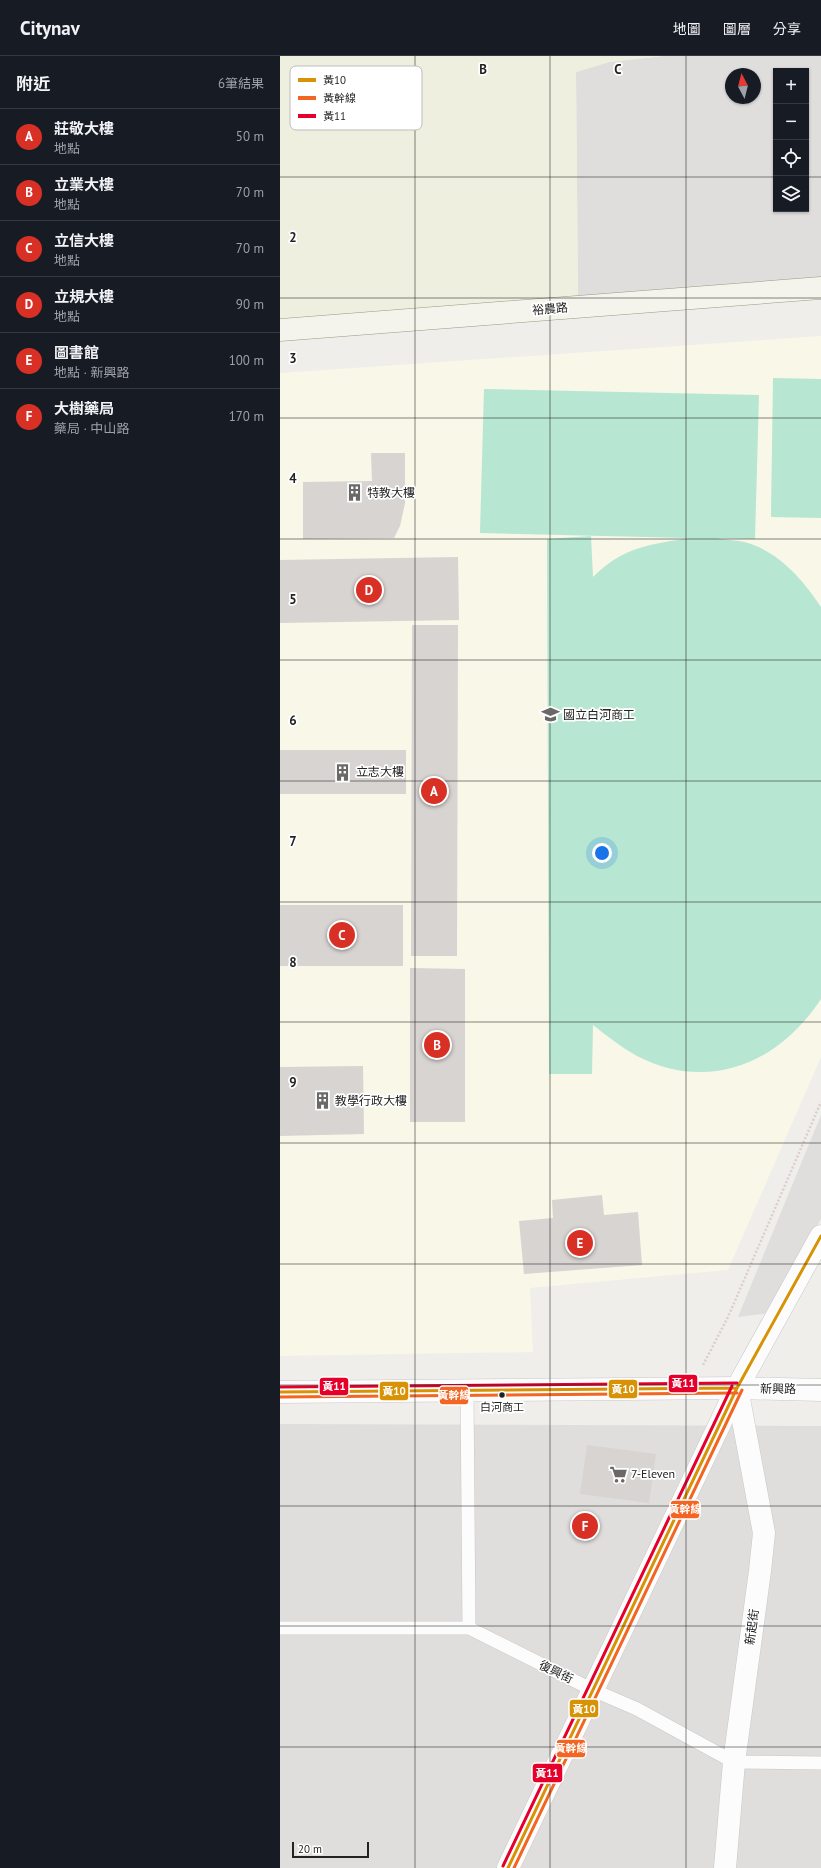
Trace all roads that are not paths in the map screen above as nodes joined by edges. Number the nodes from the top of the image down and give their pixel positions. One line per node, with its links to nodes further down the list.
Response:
1 (821, 288): 2 (main road, 裕農路)
2 (280, 330)
3 (821, 1236): 4 (street)
4 (737, 1388): 5 (street, 新興路); 6 (street, 新興路); 10 (street); 11 (street, 新起街)
5 (467, 1390): 7 (street, 新興路); 9 (lane)
6 (821, 1390)
7 (280, 1392)
8 (280, 1628): 9 (lane, 復興街)
9 (469, 1628): 10 (lane, 復興街)
10 (593, 1690): 11 (lane, 復興街); 13 (street)
11 (734, 1762): 12 (lane, 復興街); 14 (street, 新起街)
12 (821, 1763)
13 (508, 1868)
14 (725, 1868)

